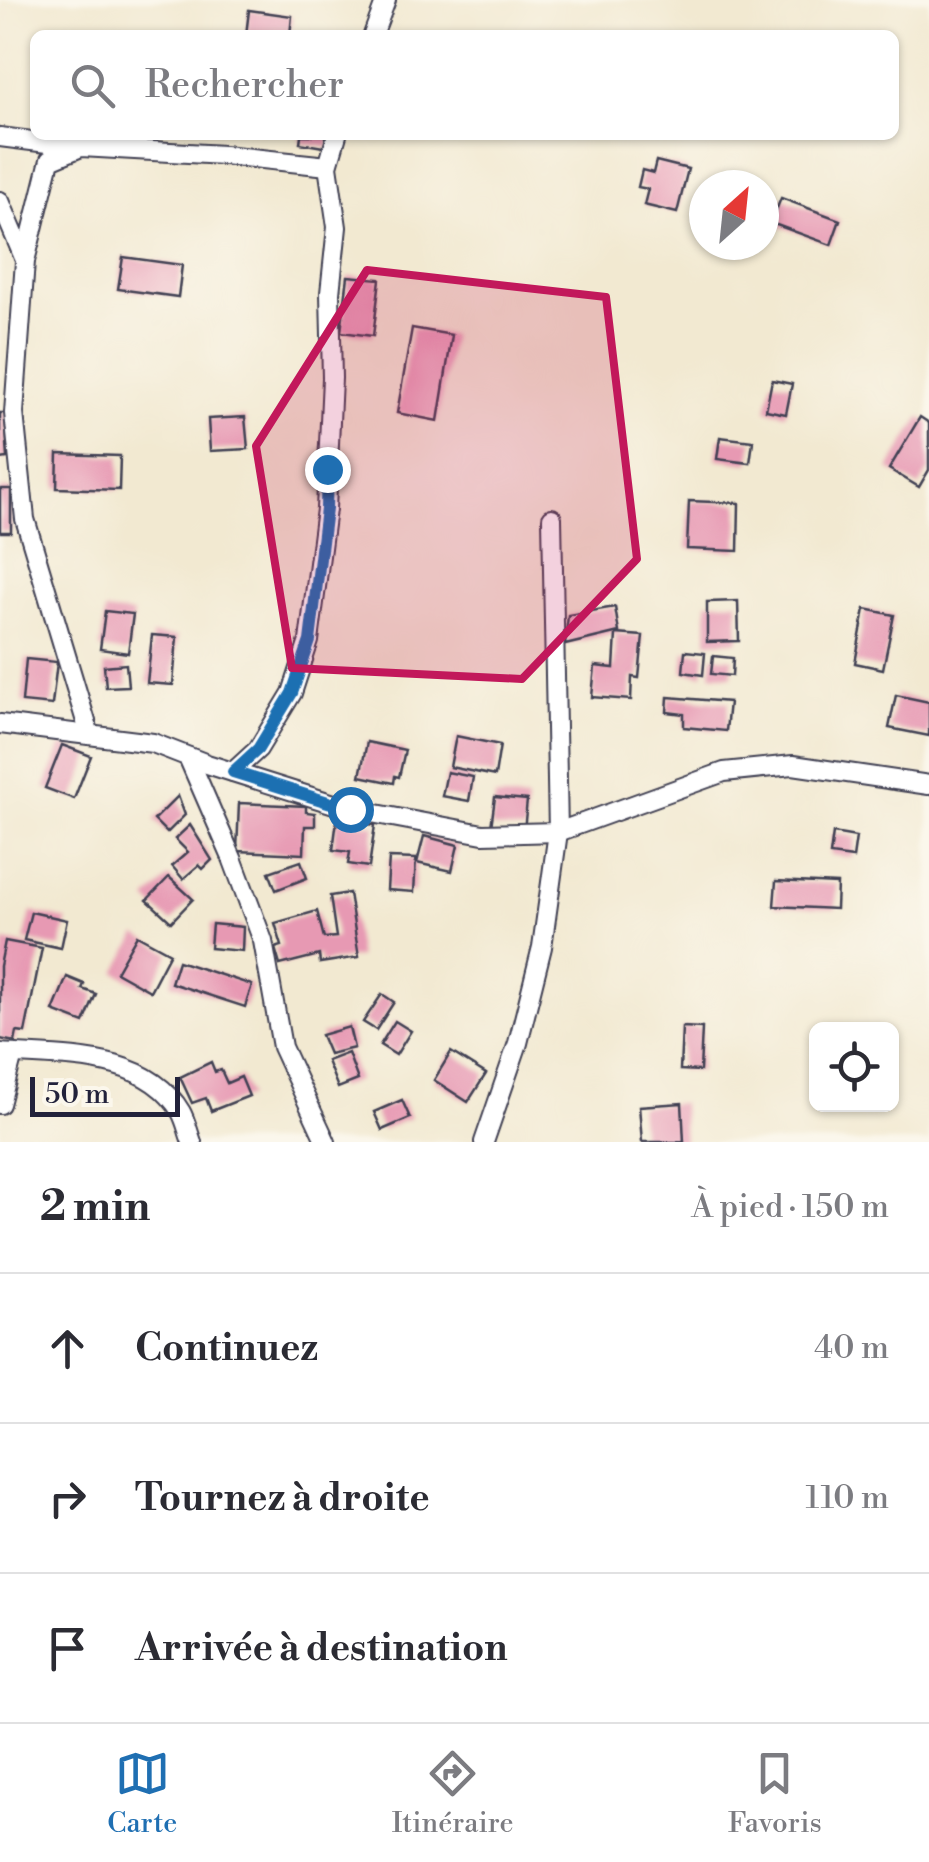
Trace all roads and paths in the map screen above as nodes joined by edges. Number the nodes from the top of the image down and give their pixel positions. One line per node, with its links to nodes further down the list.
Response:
1 (386, 0): 2 (street)
2 (375, 30)
3 (0, 137): 5 (street)
4 (336, 140): 6 (street)
5 (81, 148): 6 (street); 8 (street)
6 (328, 166): 13 (street)
7 (0, 200): 8 (street)
8 (25, 261): 11 (street)
9 (552, 518): 15 (street)
10 (0, 724): 11 (street)
11 (90, 735): 12 (street)
12 (188, 757): 13 (street); 19 (street)
13 (233, 772): 15 (street)
14 (929, 785): 15 (street)
15 (558, 832): 20 (street)
16 (6, 1053): 17 (street); 18 (street)
17 (0, 1104)
18 (192, 1142)
19 (326, 1142)
20 (484, 1142)

